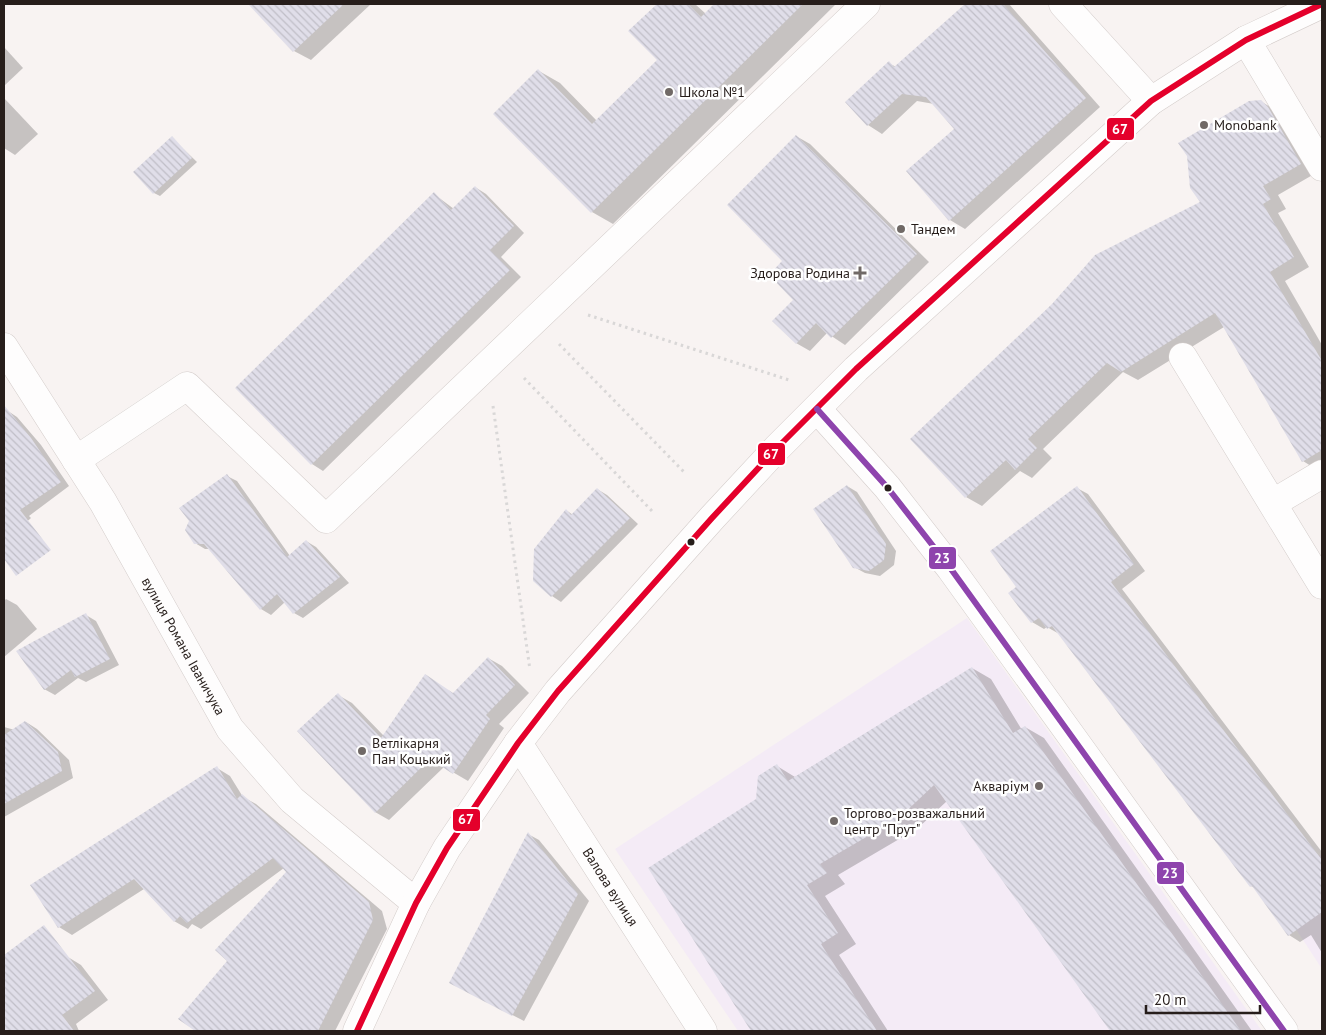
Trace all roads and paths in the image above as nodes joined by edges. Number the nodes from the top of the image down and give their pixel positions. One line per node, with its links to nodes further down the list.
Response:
1 (866, 4): 7 (street)
2 (1063, 4): 5 (street)
3 (1322, 4): 4 (street)
4 (1246, 40): 5 (street); 6 (street)
5 (1151, 101): 12 (street)
6 (1322, 167)
7 (542, 311): 10 (street); 11 (path); 14 (path)
8 (4, 347): 13 (street, вулиця Романа Іваничука)
9 (1183, 357): 16 (street)
10 (493, 358): 13 (street); 17 (path); 19 (path)
11 (789, 380)
12 (817, 409): 20 (street); 24 (street)
13 (76, 460): 21 (street, вулиця Романа Іваничука)
14 (685, 473)
15 (1322, 474): 16 (street)
16 (1273, 503): 18 (street)
17 (652, 511)
18 (1322, 585)
19 (530, 672)
20 (518, 743): 21 (street); 23 (street, Валова вулиця)
21 (416, 903): 22 (street)
22 (357, 1031)
23 (703, 1031)
24 (1284, 1031)

